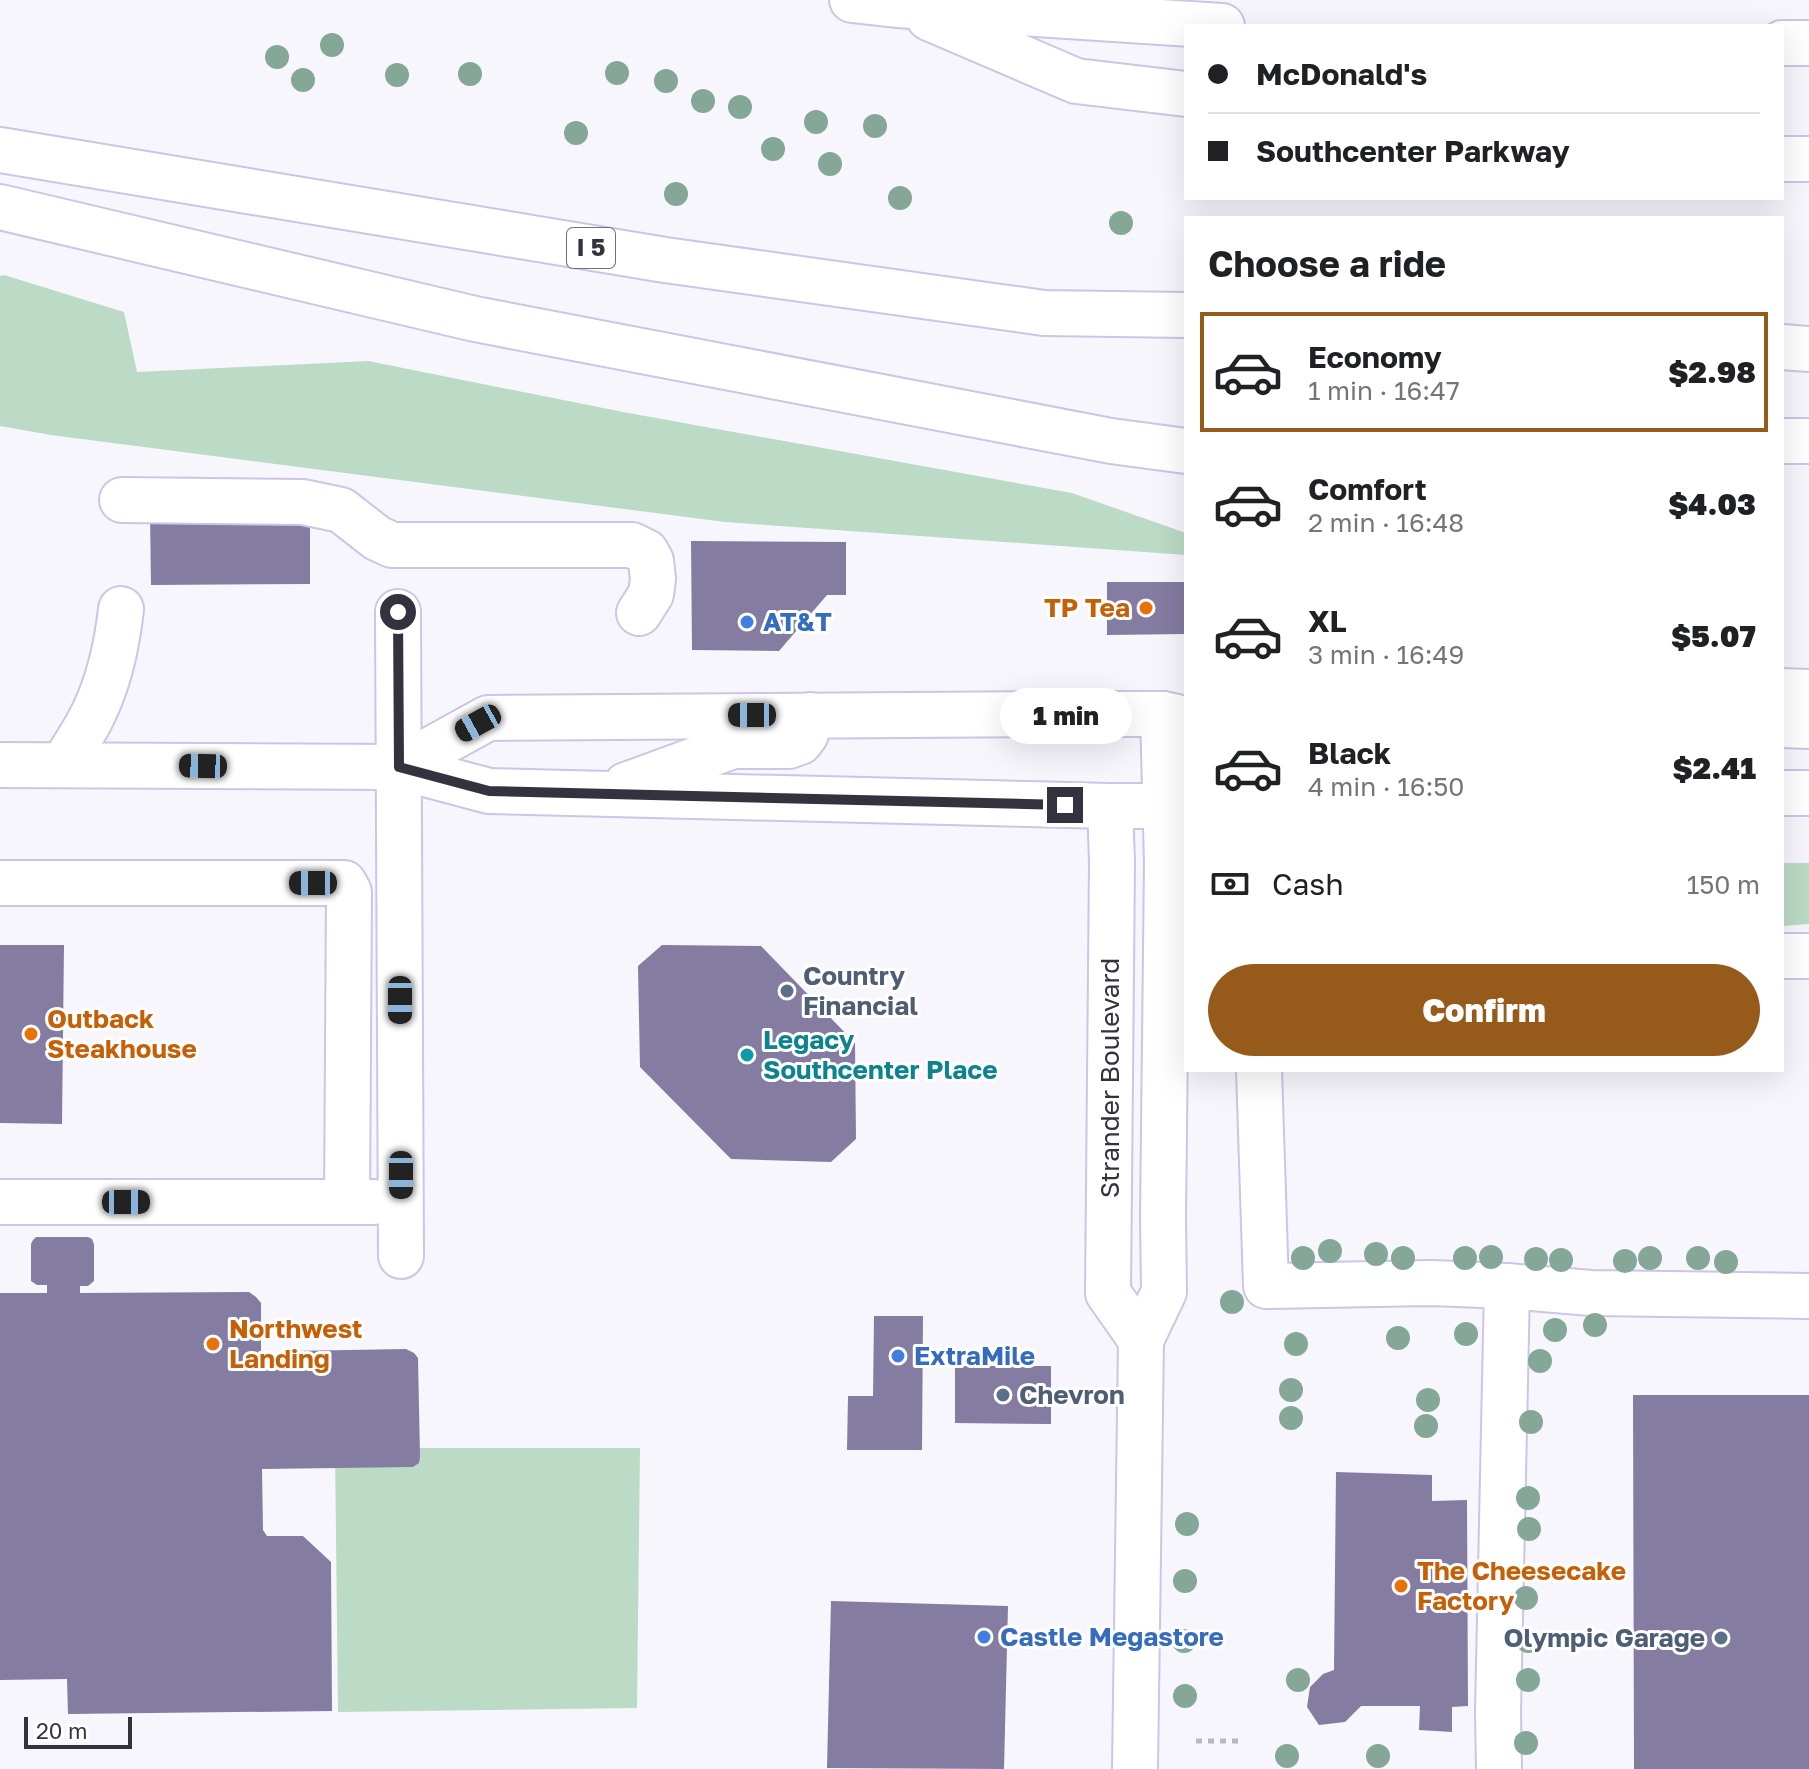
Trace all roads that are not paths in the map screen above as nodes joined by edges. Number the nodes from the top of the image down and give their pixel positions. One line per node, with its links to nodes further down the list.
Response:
1 (852, 0): 2 (main road)
2 (897, 5): 3 (main road); 6 (main road)
3 (1191, 24)
4 (1784, 43): 5 (main road)
5 (1809, 43)
6 (1184, 94)
7 (0, 150): 11 (main road, I 5)
8 (1784, 159): 9 (main road)
9 (1809, 159)
10 (0, 207): 16 (main road)
11 (1184, 315)
12 (1784, 320): 13 (main road)
13 (1809, 321)
14 (1784, 347): 15 (main road)
15 (1809, 349)
16 (903, 401): 17 (main road); 20 (main road)
17 (1184, 420)
18 (1784, 441): 19 (main road)
19 (1809, 441)
20 (1184, 451)
21 (122, 500): 24 (main road)
22 (121, 609): 35 (main road)
23 (398, 612): 36 (main road)
24 (639, 613)
25 (1784, 691): 26 (main road)
26 (1809, 692)
27 (1178, 714): 28 (main road); 31 (main road, Strander Boulevard)
28 (810, 715): 36 (main road); 39 (main road)
29 (1784, 725): 30 (main road)
30 (1809, 726)
31 (1179, 757): 40 (main road); 41 (main road, Strander Boulevard)
32 (1784, 764): 33 (main road)
33 (1809, 764)
34 (0, 765): 35 (main road)
35 (63, 765): 36 (main road)
36 (399, 767): 39 (main road); 48 (main road)
37 (1784, 793): 38 (main road)
38 (1809, 793)
39 (601, 794): 40 (main road)
40 (1110, 806): 41 (main road); 52 (main road, Strander Boulevard)
41 (1176, 806): 52 (main road, Strander Boulevard)
42 (0, 883): 47 (main road)
43 (1784, 956): 44 (main road)
44 (1809, 956)
45 (1259, 1072): 50 (main road)
46 (0, 1202): 47 (main road)
47 (347, 1202): 48 (main road)
48 (401, 1202): 49 (main road)
49 (401, 1256)
50 (1507, 1286): 51 (main road); 54 (main road)
51 (1809, 1296)
52 (1141, 1340): 53 (main road, Strander Boulevard)
53 (1135, 1769)
54 (1499, 1769)

